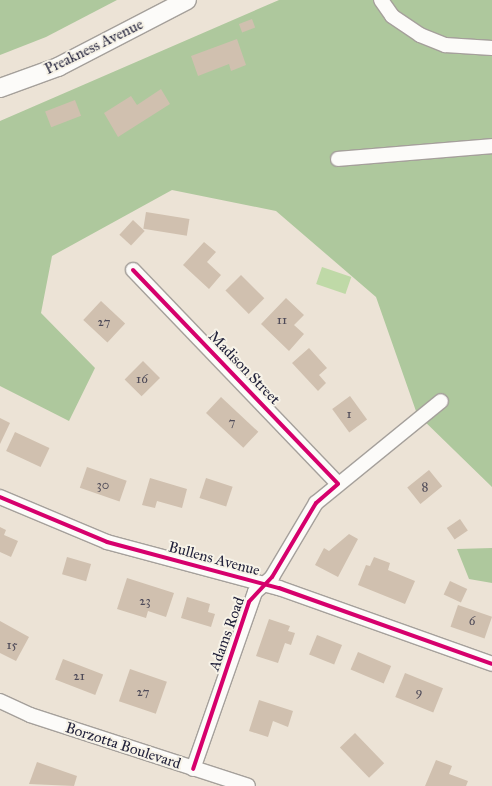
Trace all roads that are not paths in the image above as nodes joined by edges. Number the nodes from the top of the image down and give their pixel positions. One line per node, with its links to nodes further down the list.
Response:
1 (187, 0): 4 (main road, Preakness Avenue)
2 (381, 0): 3 (street)
3 (492, 48)
4 (0, 88)
5 (492, 146): 6 (street)
6 (338, 159)
7 (133, 270): 9 (street, Madison Street)
8 (441, 401): 9 (street, Adams Road)
9 (338, 484): 11 (street, Adams Road)
10 (0, 497): 11 (street, Bullens Avenue)
11 (263, 584): 12 (street, Bullens Avenue); 14 (street, Adams Road)
12 (492, 664)
13 (0, 701): 14 (street, Borzotta Boulevard)
14 (193, 769): 15 (street, Borzotta Boulevard)
15 (248, 786)

